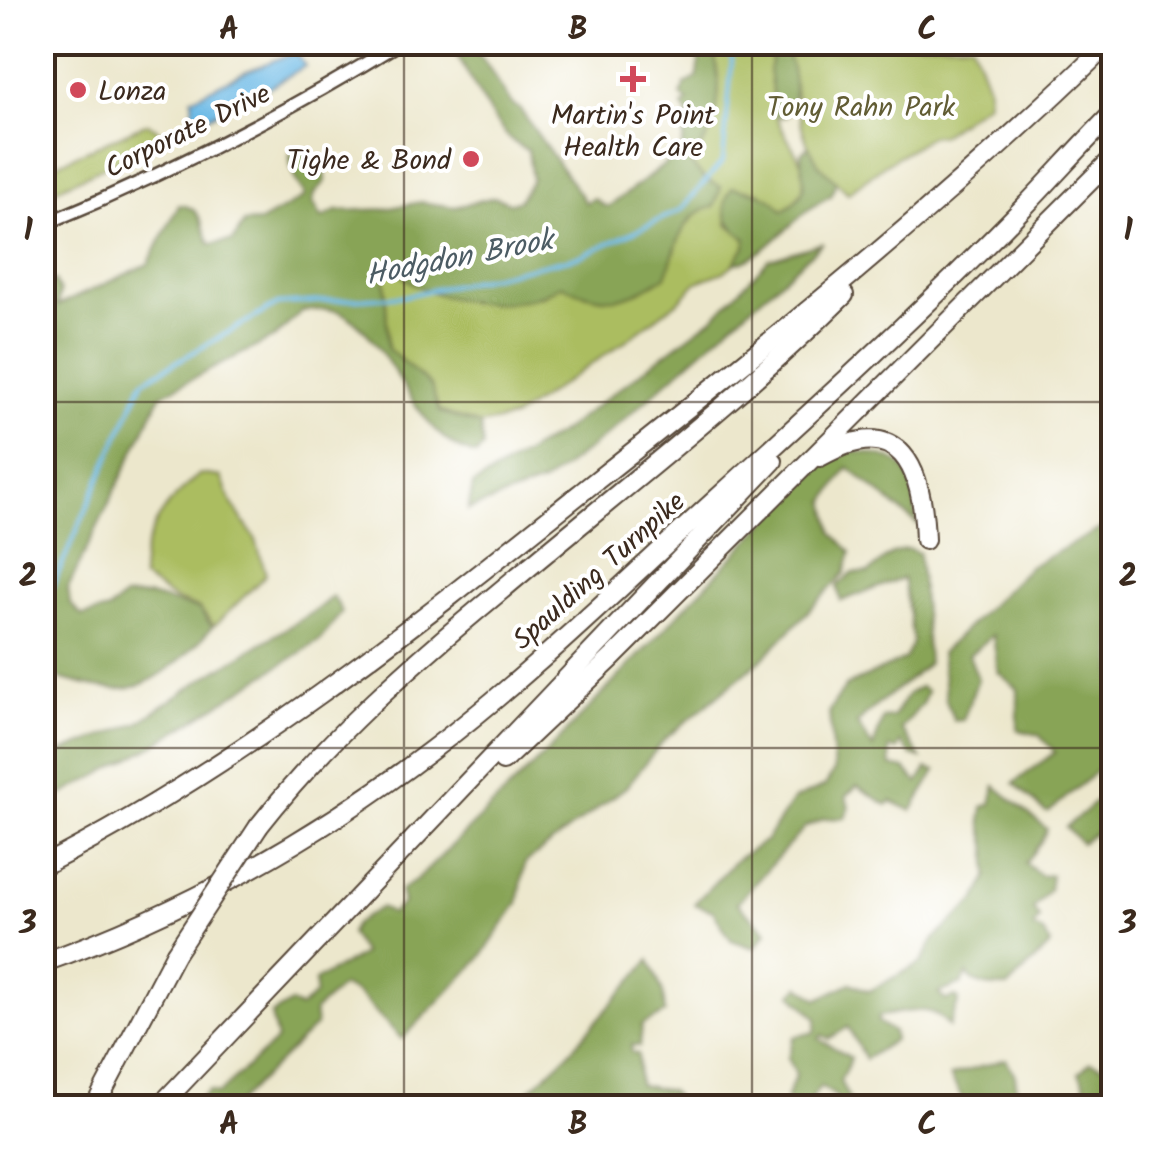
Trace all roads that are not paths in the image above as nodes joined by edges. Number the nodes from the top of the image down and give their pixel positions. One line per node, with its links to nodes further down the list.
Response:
1 (401, 42): 6 (street, Corporate Drive)
2 (1110, 42): 5 (highway)
3 (1114, 112): 7 (highway, Spaulding Turnpike)
4 (1114, 157): 8 (highway)
5 (947, 192): 10 (highway); 13 (highway, bridge)
6 (42, 225)
7 (886, 340): 11 (highway); 12 (highway, Spaulding Turnpike)
8 (802, 468): 9 (highway); 11 (highway)
9 (925, 540)
10 (42, 866)
11 (381, 873): 14 (highway)
12 (42, 962)
13 (94, 1108)
14 (158, 1108)

